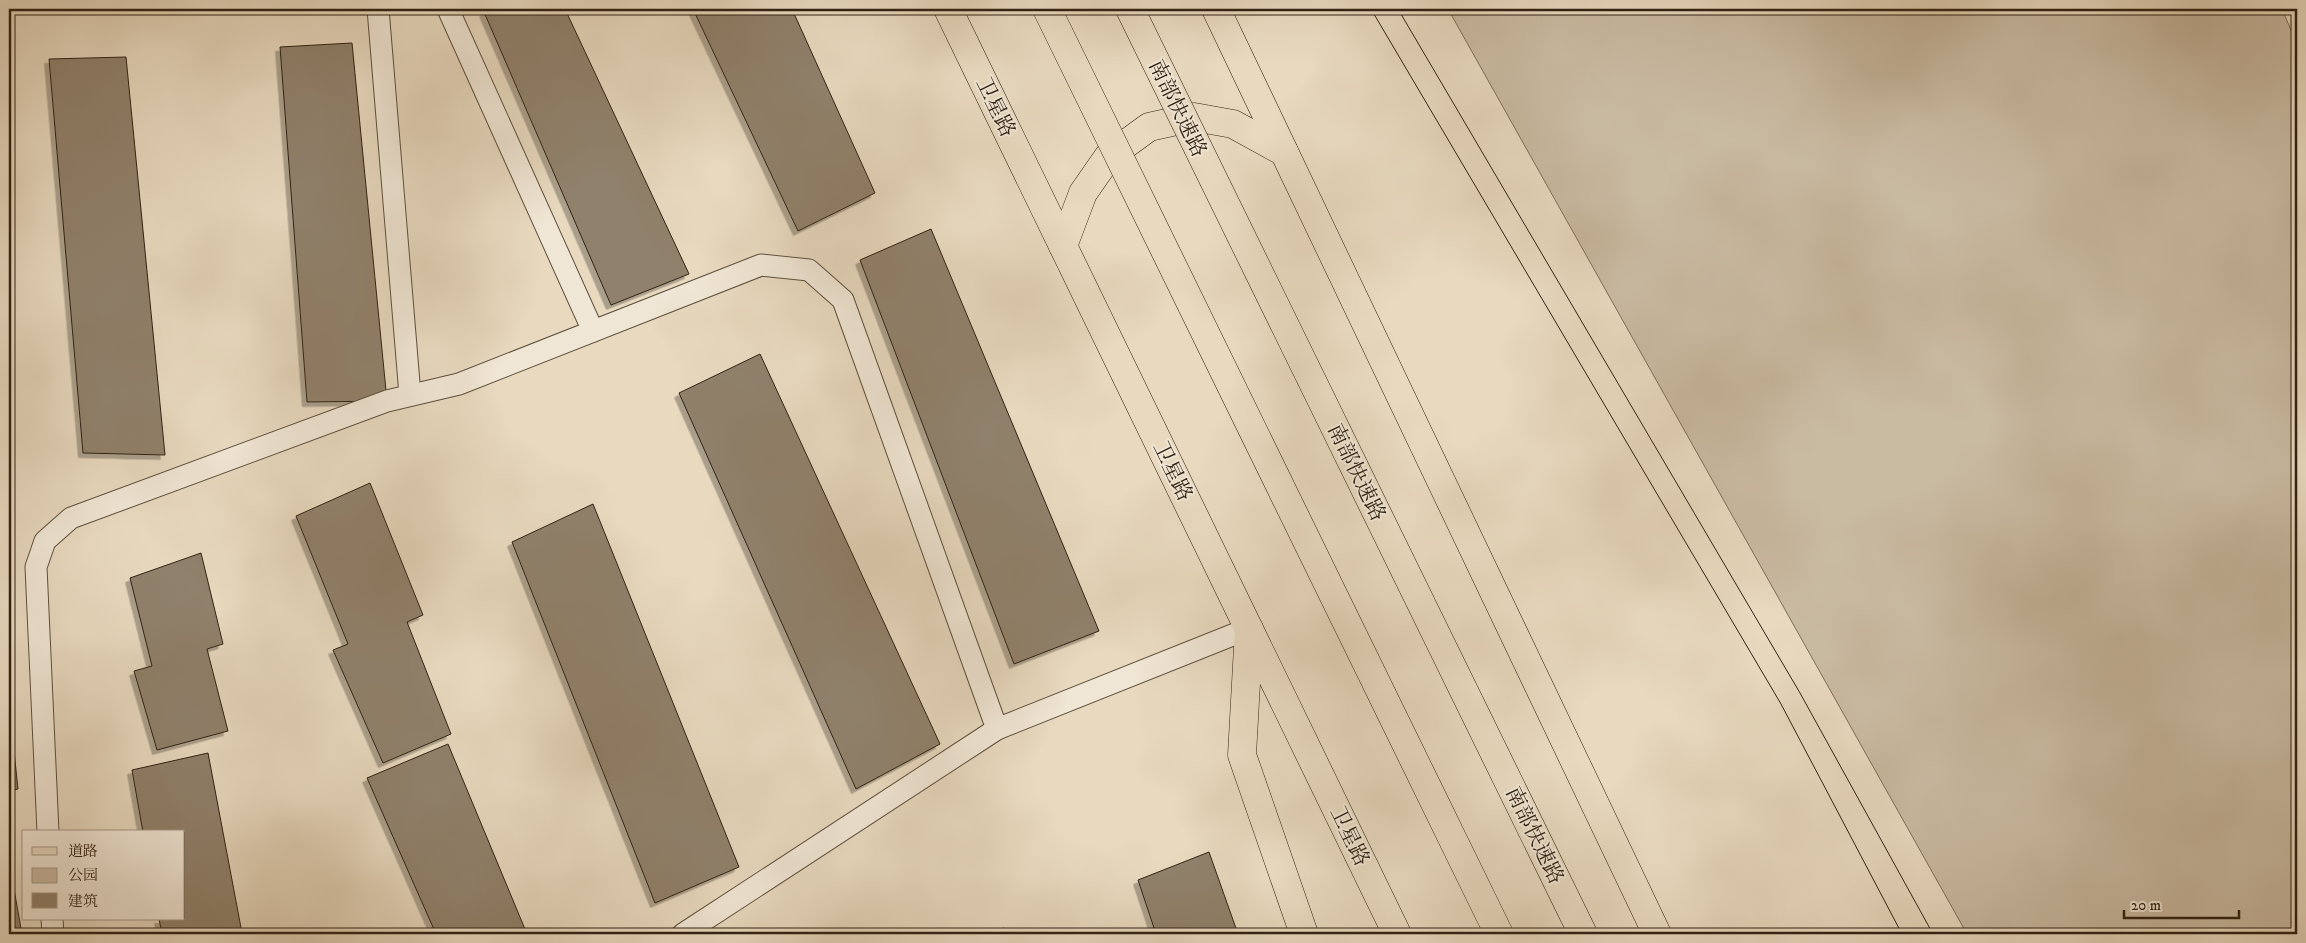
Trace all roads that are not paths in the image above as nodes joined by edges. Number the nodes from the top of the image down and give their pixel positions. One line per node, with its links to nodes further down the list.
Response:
1 (378, 9): 10 (lane)
2 (448, 9): 9 (lane)
3 (948, 9): 8 (main road, 卫星路)
4 (1047, 9): 20 (main road, bridge)
5 (1130, 9): 21 (main road, 南部快速路, bridge)
6 (1216, 9): 7 (main road)
7 (1284, 152): 8 (main road); 15 (main road)
8 (1063, 246): 11 (main road, 卫星路)
9 (593, 331): 10 (lane); 12 (lane)
10 (410, 395): 13 (lane)
11 (1250, 628): 12 (lane); 18 (main road); 19 (main road, 卫星路)
12 (997, 729): 17 (lane)
13 (48, 830)
14 (52, 920): 16 (lane)
15 (1658, 930)
16 (53, 934)
17 (683, 934)
18 (1304, 934)
19 (1397, 934)
20 (1500, 934)
21 (1583, 934)

